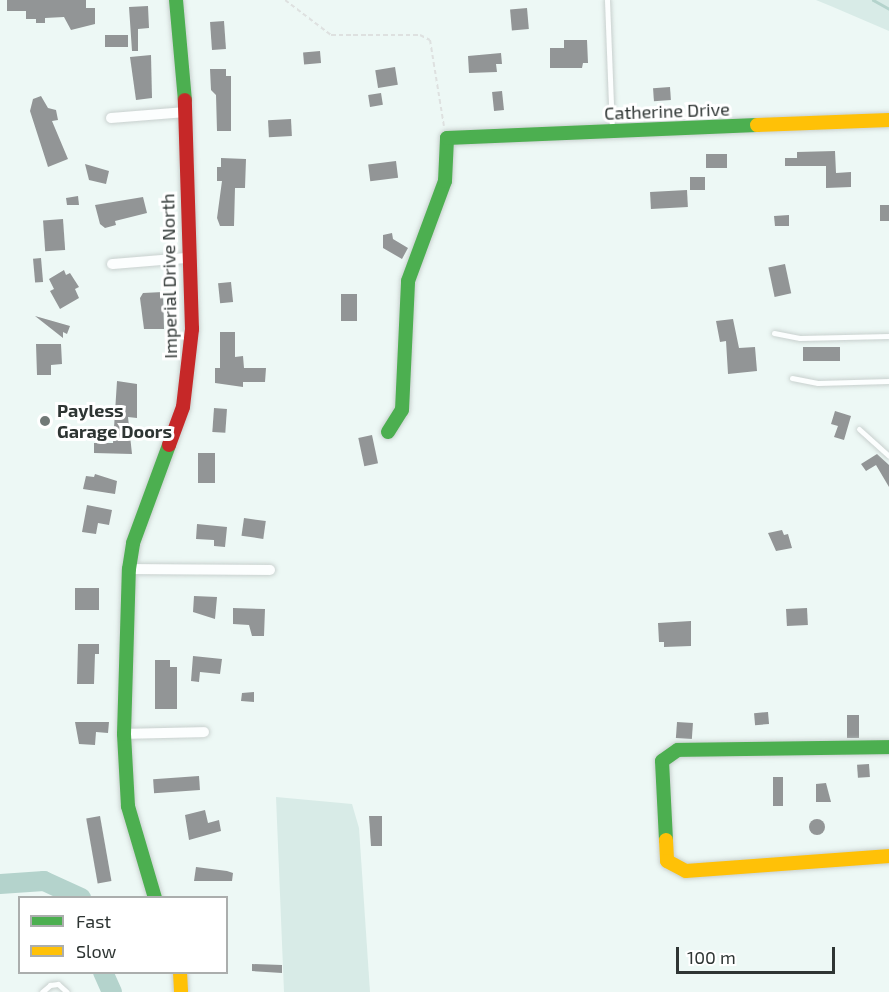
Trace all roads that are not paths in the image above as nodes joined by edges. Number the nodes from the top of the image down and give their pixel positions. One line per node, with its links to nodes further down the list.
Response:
1 (176, 0): 3 (street, Imperial Drive North)
2 (607, 0): 6 (lane)
3 (186, 112): 4 (street); 7 (street, Imperial Drive North)
4 (111, 118)
5 (889, 120): 6 (street, Catherine Drive)
6 (612, 131): 14 (street, Catherine Drive)
7 (187, 258): 8 (street); 16 (street, Imperial Drive North)
8 (112, 264)
9 (774, 333): 10 (lane)
10 (889, 336)
11 (792, 378): 12 (lane)
12 (889, 381)
13 (859, 429): 15 (lane)
14 (388, 432)
15 (889, 456)
16 (129, 569): 17 (street); 19 (street, Imperial Drive North)
17 (270, 570)
18 (204, 732): 19 (street)
19 (124, 734): 22 (street, Imperial Drive North)
20 (889, 747): 21 (street)
21 (889, 856)
22 (155, 896)
23 (180, 974): 26 (street)
24 (42, 992): 25 (lane)
25 (67, 992)
26 (181, 992)

